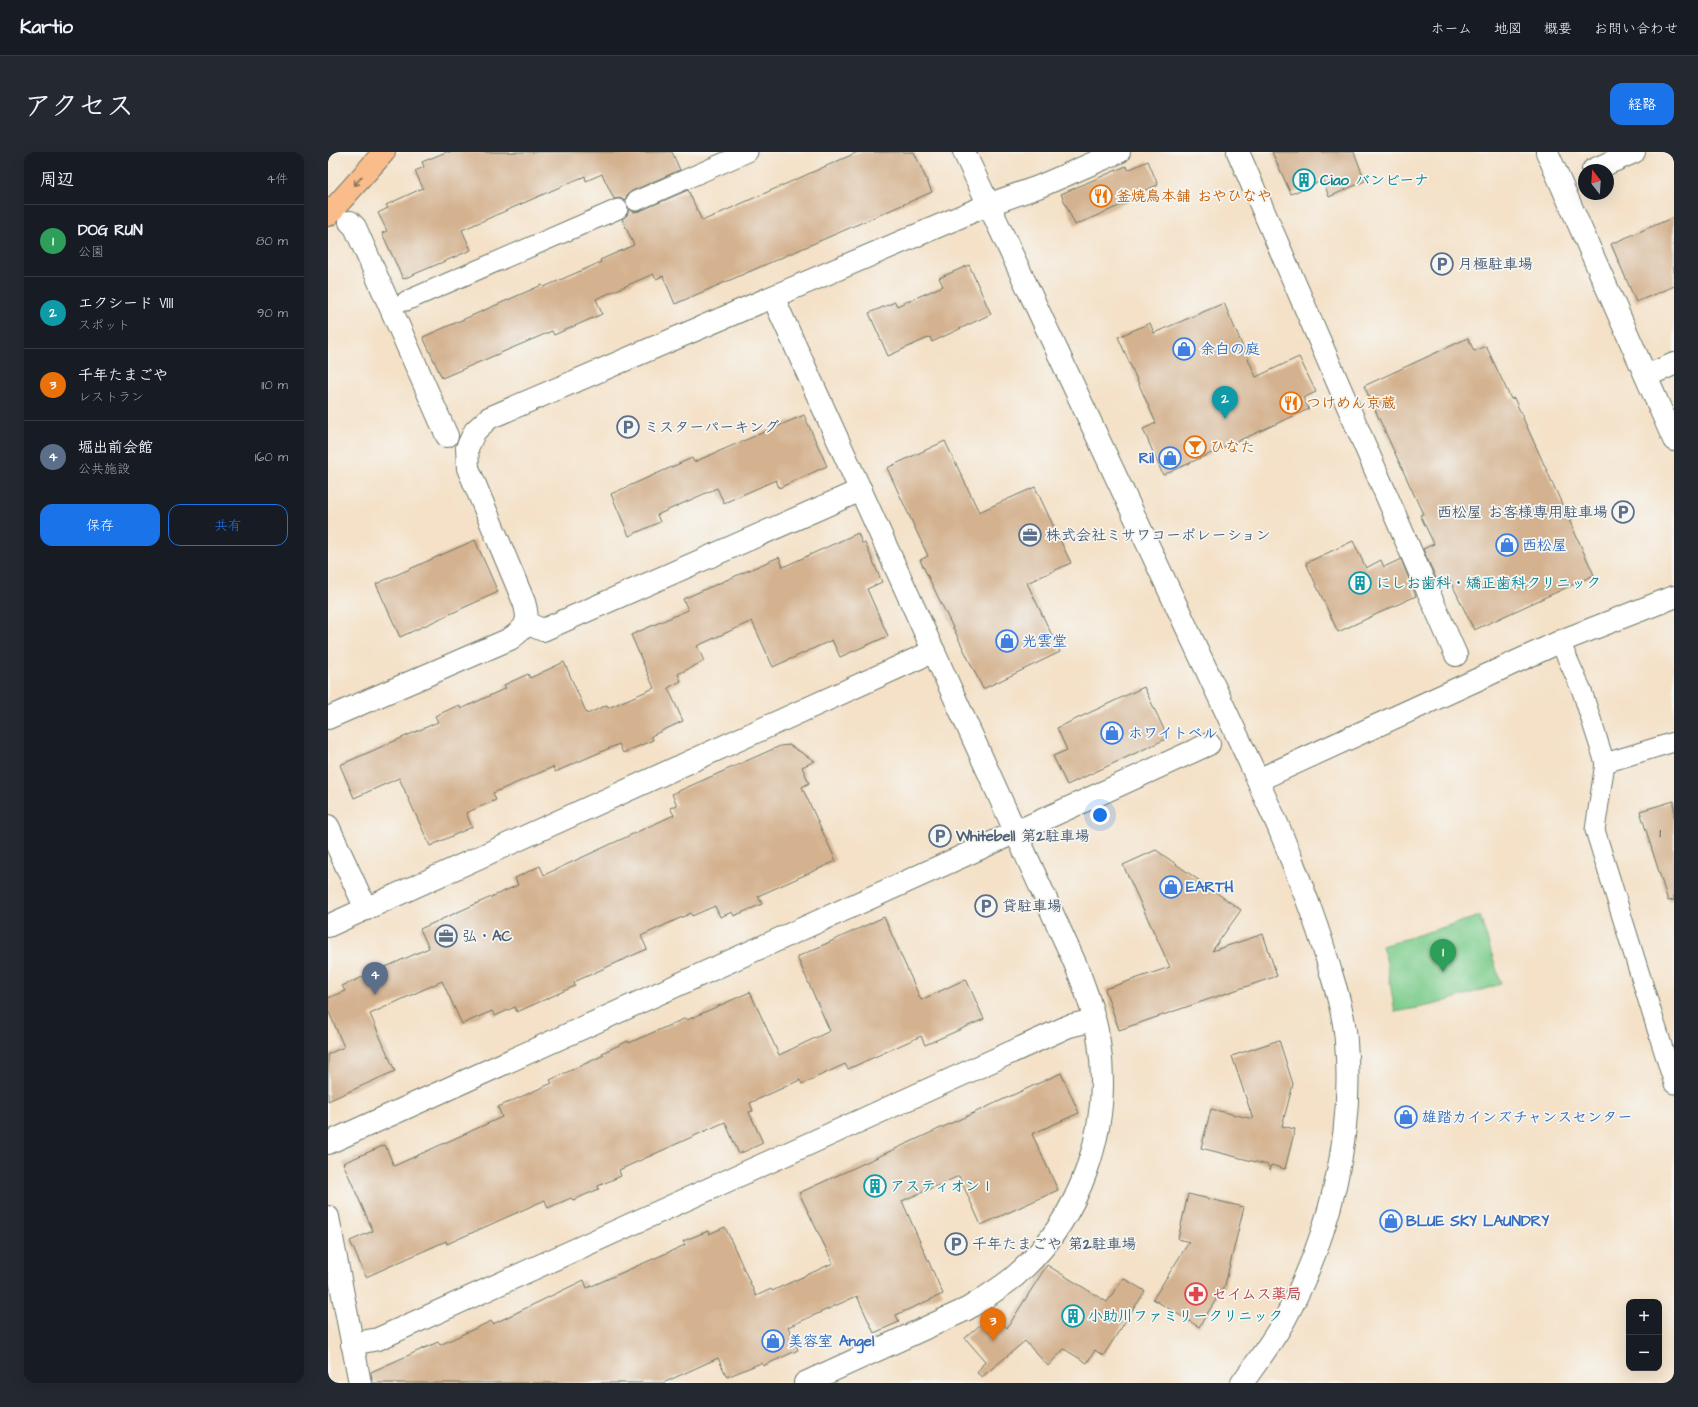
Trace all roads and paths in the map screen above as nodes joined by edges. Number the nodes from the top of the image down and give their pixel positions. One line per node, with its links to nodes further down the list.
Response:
1 (384, 152): 14 (main road, one-way to 14)
2 (748, 152): 11 (lane)
3 (964, 152): 12 (street)
4 (1119, 152): 12 (street)
5 (1238, 152): 27 (street)
6 (1547, 152): 10 (street)
7 (1634, 152): 8 (street)
8 (1607, 164)
9 (1578, 177): 10 (street)
10 (1561, 184): 19 (street)
11 (636, 201)
12 (990, 204): 16 (street); 32 (street)
13 (618, 209): 17 (lane)
14 (328, 215)
15 (350, 222): 20 (street)
16 (773, 297): 22 (street); 24 (street)
17 (406, 301)
18 (1674, 364): 19 (street)
19 (1646, 376): 21 (street)
20 (447, 436)
21 (1674, 440)
22 (861, 490): 24 (street); 26 (street)
23 (1674, 597): 25 (street)
24 (526, 623): 28 (street)
25 (1560, 642): 31 (lane); 32 (street)
26 (934, 651): 34 (street); 35 (street)
27 (1456, 655)
28 (328, 718)
29 (1674, 742): 31 (lane)
30 (1209, 744): 34 (street)
31 (1605, 764): 38 (lane)
32 (1258, 780): 44 (street)
33 (328, 826): 35 (street)
34 (1016, 832): 37 (street); 39 (street)
35 (366, 909): 36 (street)
36 (328, 926)
37 (1094, 1020): 41 (street); 42 (street)
38 (1674, 1084)
39 (328, 1143)
40 (328, 1217): 41 (street)
41 (352, 1344): 43 (street)
42 (808, 1382)
43 (360, 1383)
44 (1242, 1383)

